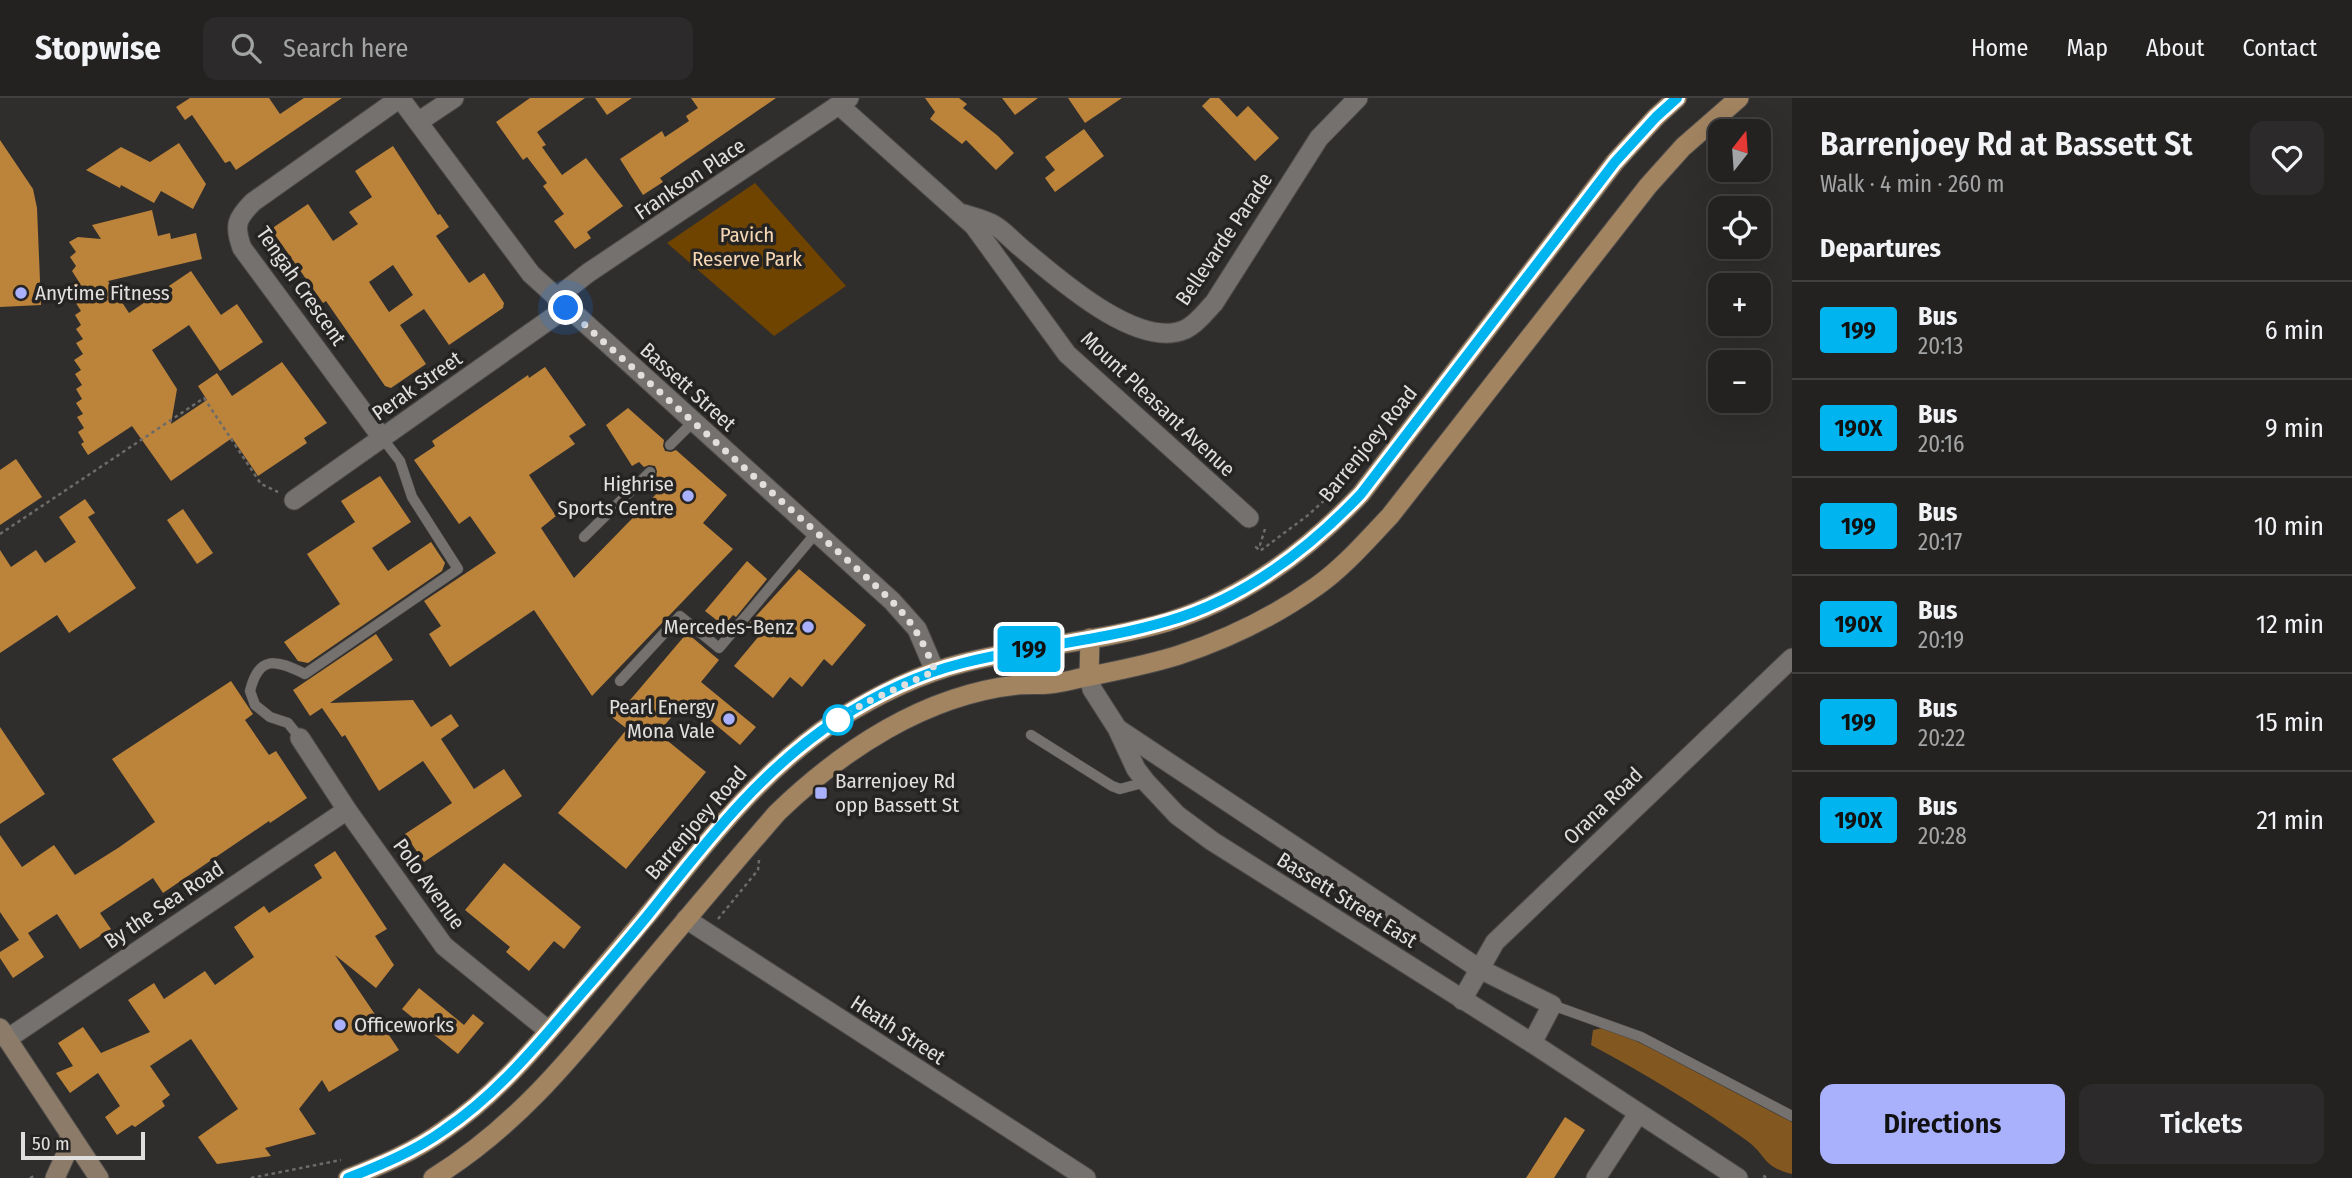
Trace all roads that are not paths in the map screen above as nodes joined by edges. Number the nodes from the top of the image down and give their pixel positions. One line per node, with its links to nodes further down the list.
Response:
1 (400, 98): 7 (street, Bassett Street); 11 (street, Tengah Crescent)
2 (454, 98): 7 (street)
3 (1358, 98): 8 (street, Bellevarde Parade)
4 (1677, 98): 18 (main road, Barrenjoey Road)
5 (1738, 98): 21 (main road)
6 (845, 102): 8 (street, Mount Pleasant Avenue); 9 (street, Frankson Place)
7 (418, 122): 9 (street, Bassett Street)
8 (960, 213): 15 (street, Mount Pleasant Avenue)
9 (561, 303): 10 (street, Bassett Street); 11 (street, Perak Street)
10 (693, 422): 12 (lane); 16 (street, Bassett Street)
11 (383, 439): 14 (street, Perak Street); 26 (lane)
12 (670, 445)
13 (650, 472): 17 (lane)
14 (294, 500)
15 (1248, 518)
16 (816, 533): 20 (street, Bassett Street); 22 (lane)
17 (584, 537)
18 (1090, 638): 20 (main road, Barrenjoey Road); 21 (main road, Bassett Street East)
19 (1792, 658): 31 (street, Orana Road)
20 (935, 671): 23 (main road, Bassett Street); 34 (main road, Barrenjoey Road)
21 (1089, 676): 23 (main road); 24 (street, Bassett Street East)
22 (620, 681)
23 (945, 703): 30 (main road)
24 (1117, 728): 27 (street, Bassett Street East); 28 (street, Bassett Street East)
25 (1031, 735): 28 (lane)
26 (300, 738): 29 (street, Polo Avenue)
27 (1170, 763): 28 (street); 31 (street, Bassett Street East)
28 (1146, 782): 32 (street, Bassett Street East)
29 (347, 810): 34 (street, Polo Avenue); 35 (street, By the Sea Road)
30 (686, 919): 43 (main road); 44 (street, Heath Street)
31 (1478, 968): 32 (street, Orana Road); 33 (street, Bassett Street East)
32 (1462, 1000): 36 (street, Bassett Street East)
33 (1552, 1005): 36 (street); 38 (lane, Bassett Street East)
34 (549, 1031): 40 (main road, Barrenjoey Road)
35 (4, 1033): 39 (main road)
36 (1532, 1043): 37 (street, Bassett Street East)
37 (1638, 1114): 45 (street); 46 (street, Bassett Street East)
38 (1792, 1116)
39 (70, 1134): 41 (main road); 42 (main road)
40 (349, 1168)
41 (46, 1177)
42 (99, 1178)
43 (434, 1178)
44 (1086, 1178)
45 (1596, 1178)
46 (1738, 1178)

